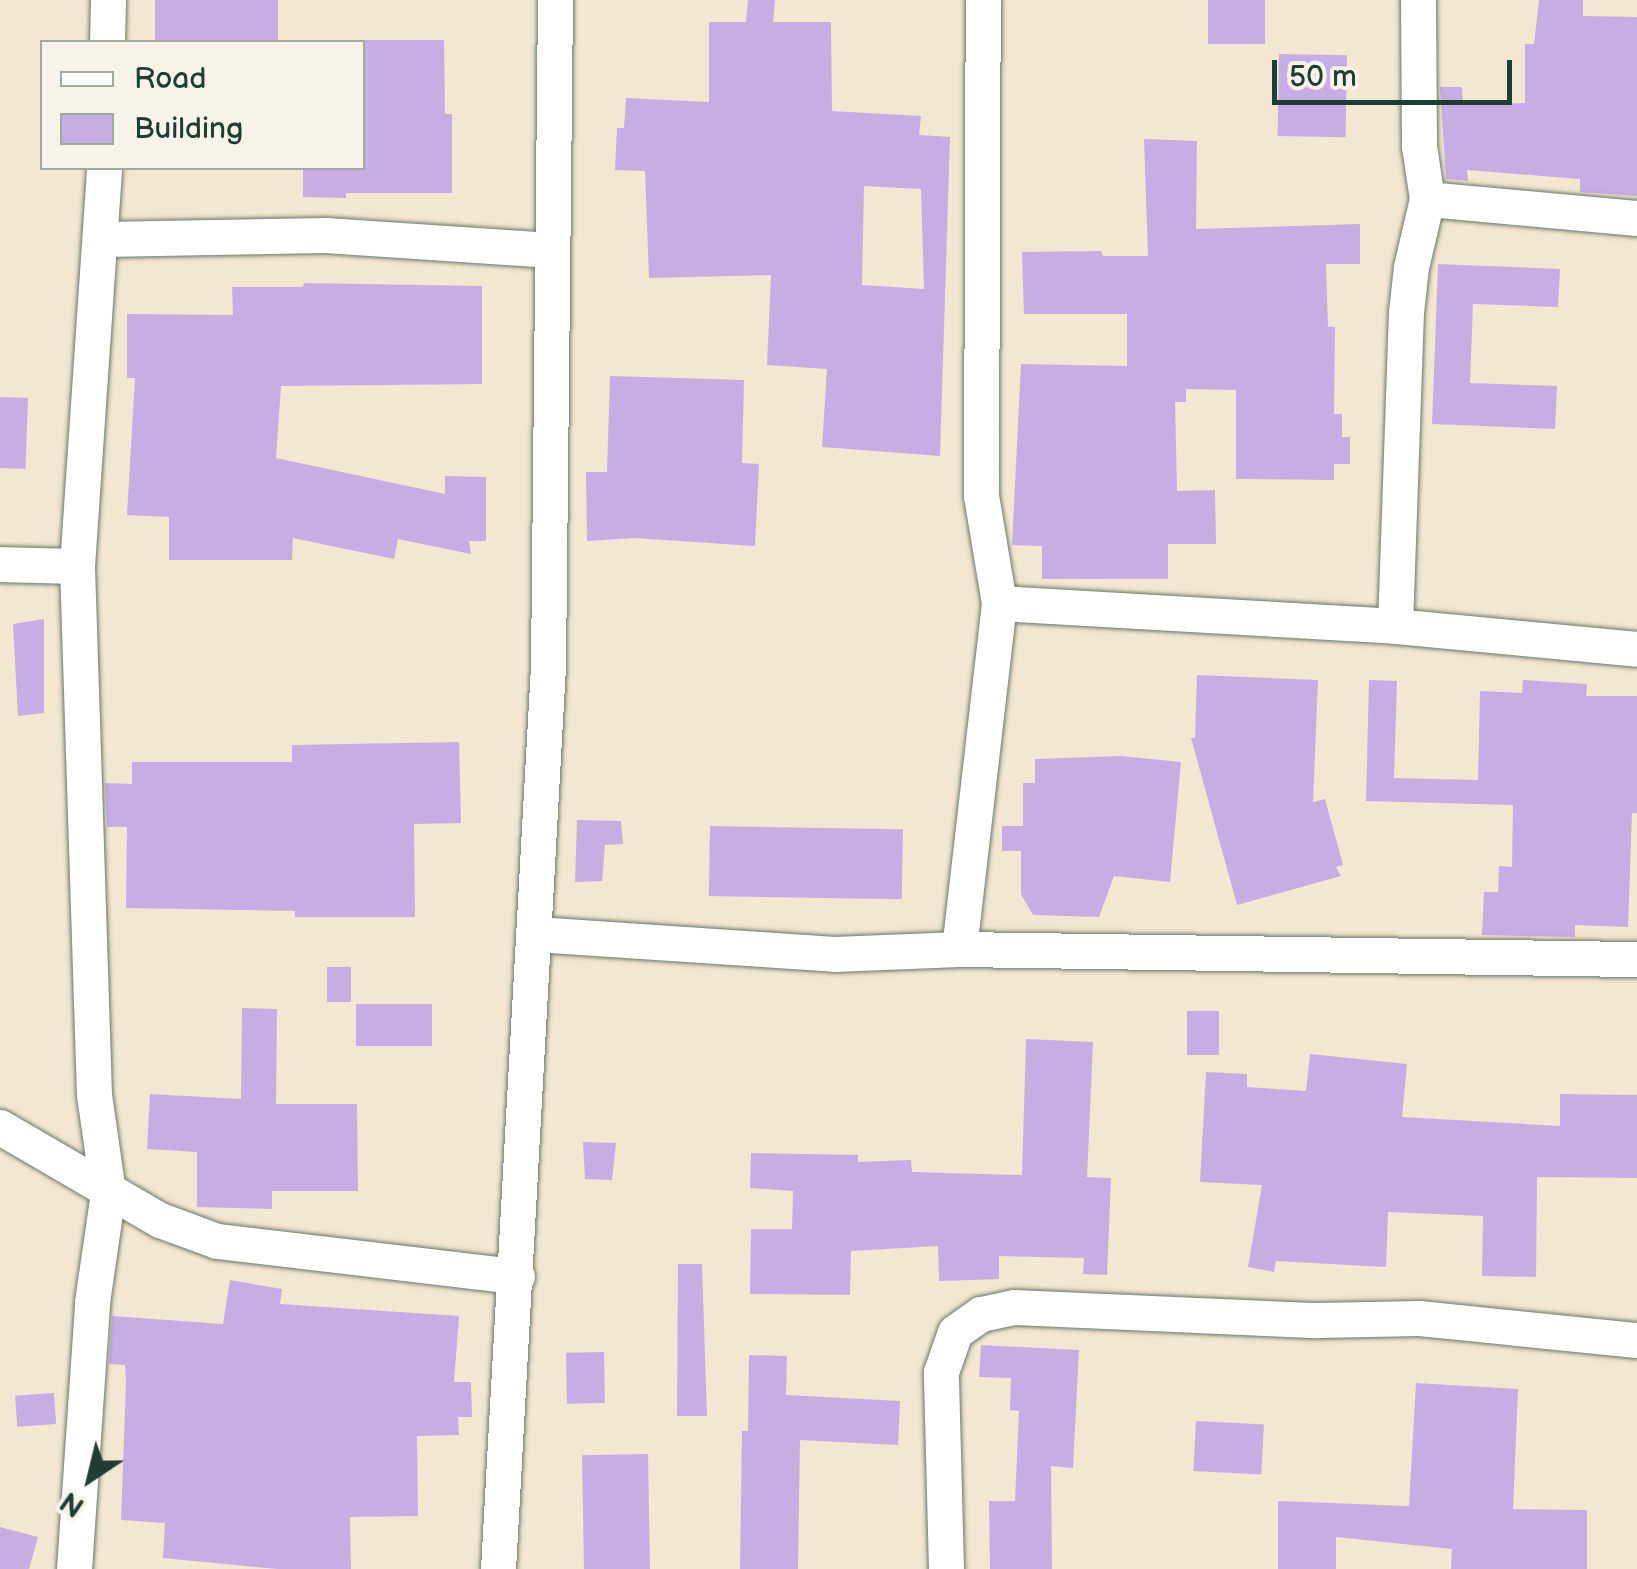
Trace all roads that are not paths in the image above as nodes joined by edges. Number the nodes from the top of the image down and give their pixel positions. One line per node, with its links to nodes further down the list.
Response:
1 (108, 0): 5 (street)
2 (555, 0): 10 (street)
3 (983, 0): 13 (street)
4 (1418, 0): 7 (street)
5 (107, 40)
6 (104, 170): 9 (street)
7 (1427, 199): 8 (street); 14 (street)
8 (1637, 218)
9 (102, 239): 10 (street); 12 (street)
10 (552, 250): 16 (street)
11 (0, 564): 12 (street)
12 (77, 566): 20 (street)
13 (1000, 602): 14 (street); 17 (street)
14 (1395, 626): 15 (street)
15 (1637, 649)
16 (535, 934): 17 (street); 21 (street)
17 (959, 949): 18 (street)
18 (1637, 958)
19 (0, 1127): 20 (street)
20 (108, 1192): 21 (street); 23 (street)
21 (516, 1276): 24 (street)
22 (1637, 1340): 25 (street)
23 (74, 1569)
24 (498, 1569)
25 (946, 1569)

